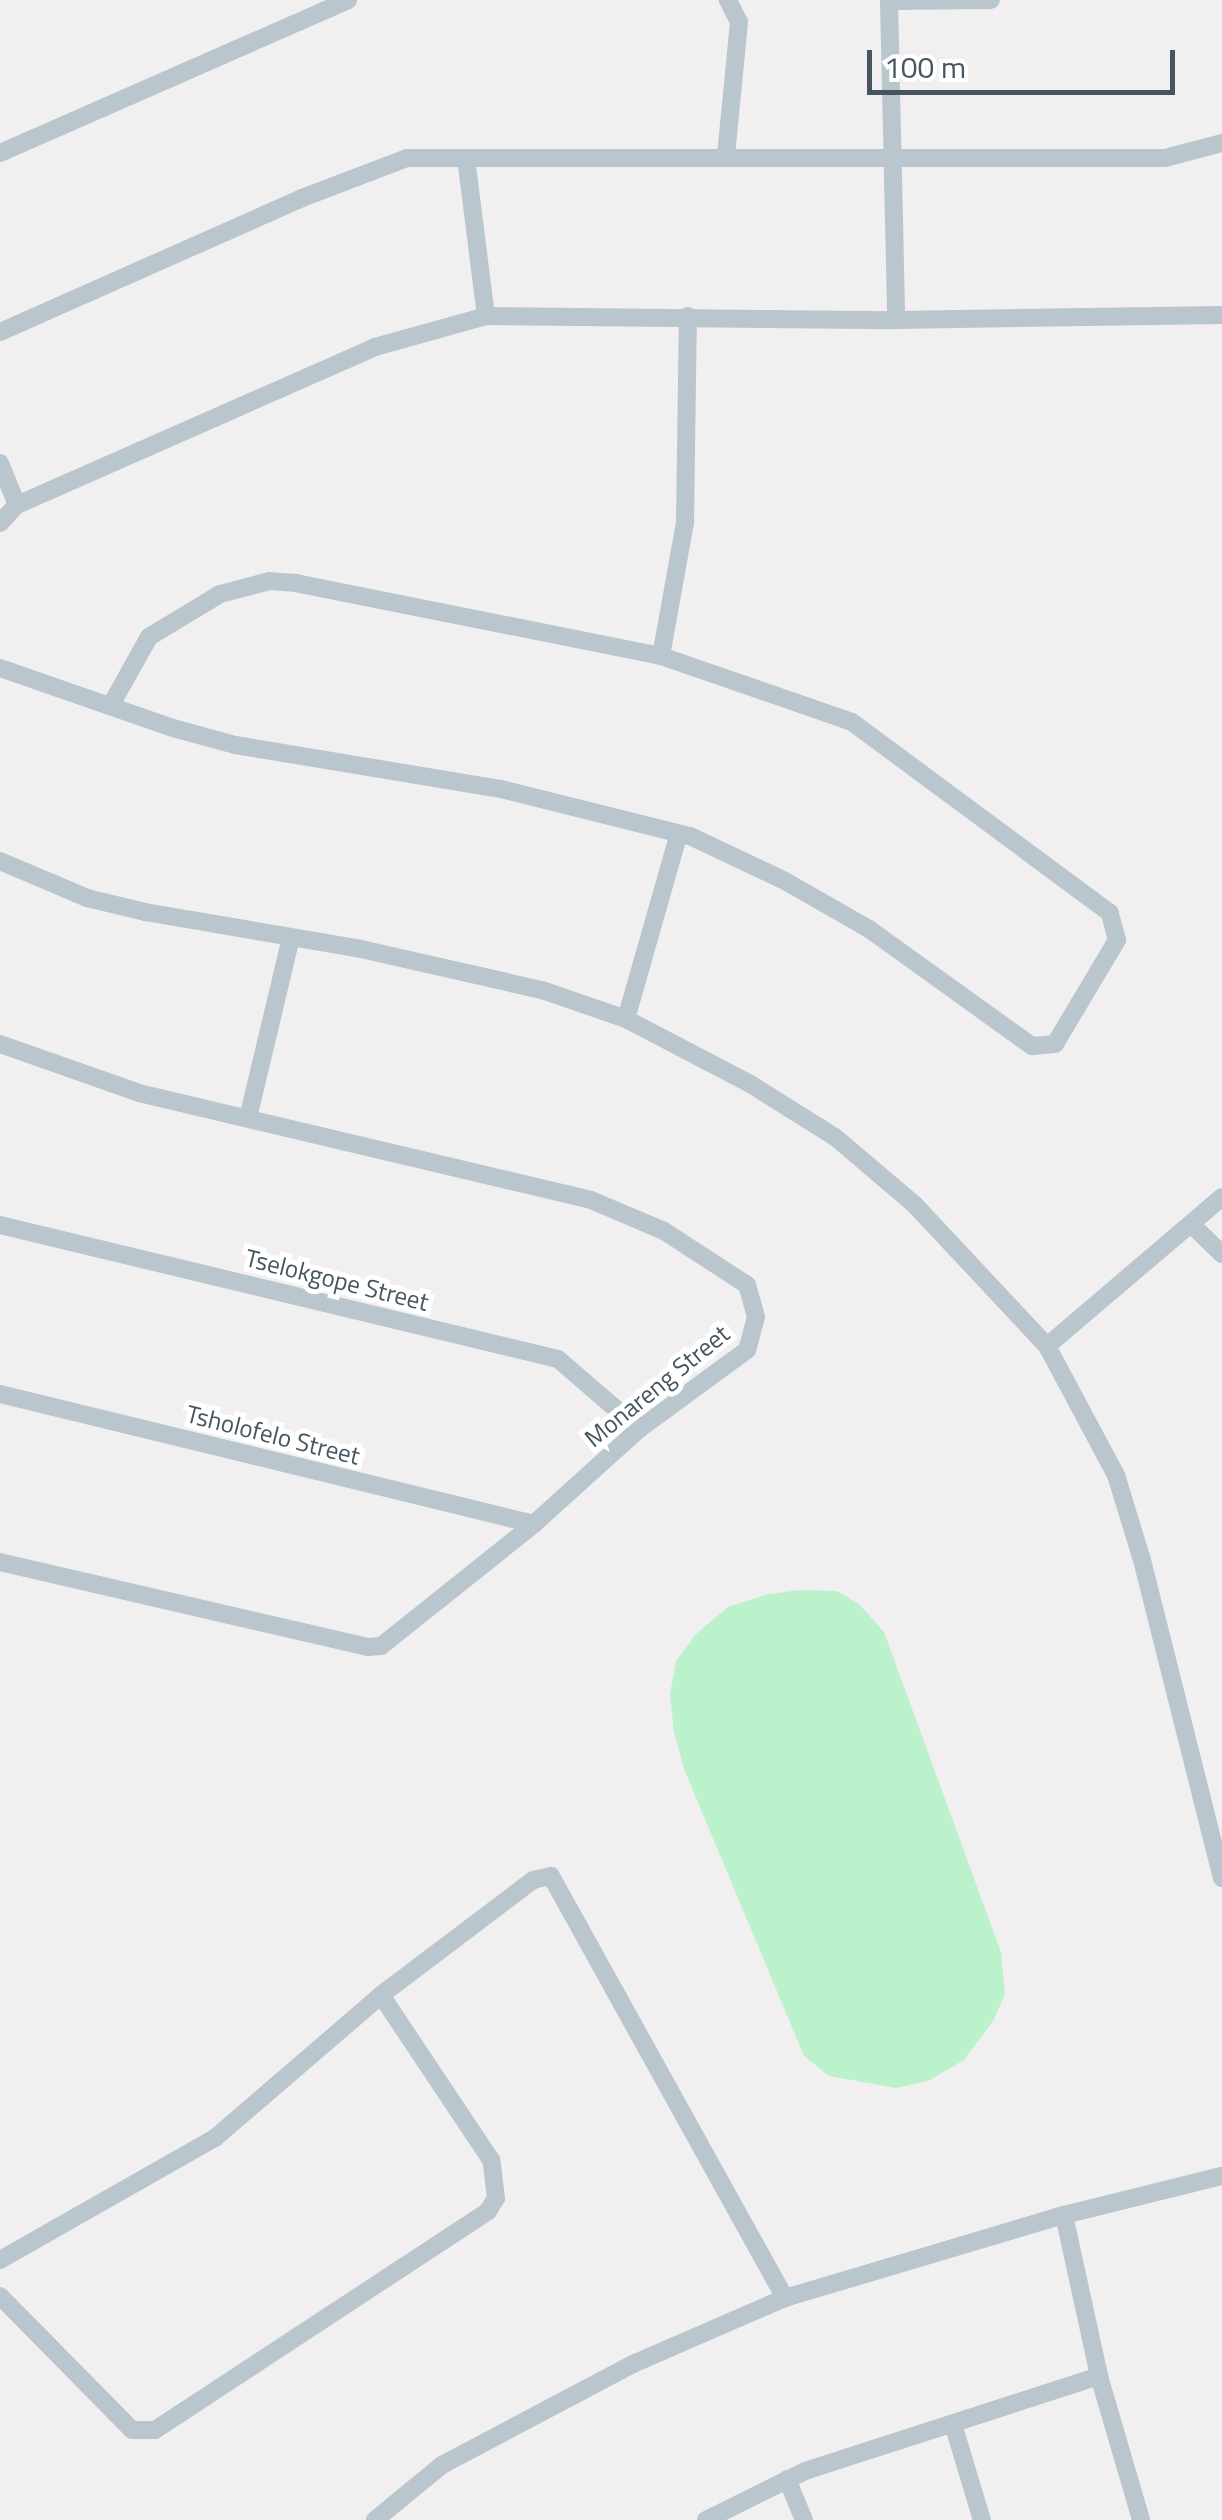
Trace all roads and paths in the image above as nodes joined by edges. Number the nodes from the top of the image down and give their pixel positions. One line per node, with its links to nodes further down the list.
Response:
1 (348, 0): 6 (street)
2 (728, 0): 7 (street)
3 (991, 0): 4 (street)
4 (889, 1): 9 (street)
5 (1222, 143): 9 (street)
6 (0, 153)
7 (726, 155): 8 (street); 9 (street)
8 (466, 158): 11 (street); 14 (street)
9 (895, 161): 13 (street)
10 (1222, 315): 13 (street)
11 (486, 316): 12 (street); 16 (street)
12 (688, 316): 13 (street); 18 (street)
13 (896, 320)
14 (0, 332)
15 (0, 462): 16 (street)
16 (17, 506): 17 (street)
17 (0, 522)
18 (661, 656): 20 (street); 21 (street)
19 (0, 668): 20 (street)
20 (111, 704): 21 (street)
21 (679, 833): 24 (street)
22 (0, 861): 23 (street)
23 (291, 938): 24 (street); 26 (street)
24 (626, 1019): 31 (street)
25 (0, 1044): 26 (street, Monareng Street)
26 (248, 1118): 33 (street, Monareng Street)
27 (1222, 1197): 28 (street)
28 (1191, 1224): 30 (street); 31 (street)
29 (0, 1225): 33 (street, Tselokgope Street)
30 (1222, 1254)
31 (1047, 1346): 36 (street)
32 (0, 1394): 34 (street, Tsholofelo Street)
33 (639, 1430): 34 (street, Monareng Street)
34 (534, 1524): 35 (street, Monareng Street)
35 (0, 1562)
36 (1222, 1878)
37 (381, 1995): 40 (street); 41 (street); 42 (street)
38 (1222, 2176): 39 (street)
39 (1064, 2216): 42 (street); 43 (street)
40 (0, 2260)
41 (0, 2296)
42 (785, 2298): 46 (street)
43 (1100, 2376): 44 (street); 50 (street)
44 (952, 2424): 45 (street); 49 (street)
45 (787, 2478): 47 (street); 48 (street)
46 (374, 2520)
47 (706, 2520)
48 (804, 2520)
49 (982, 2520)
50 (1141, 2520)

